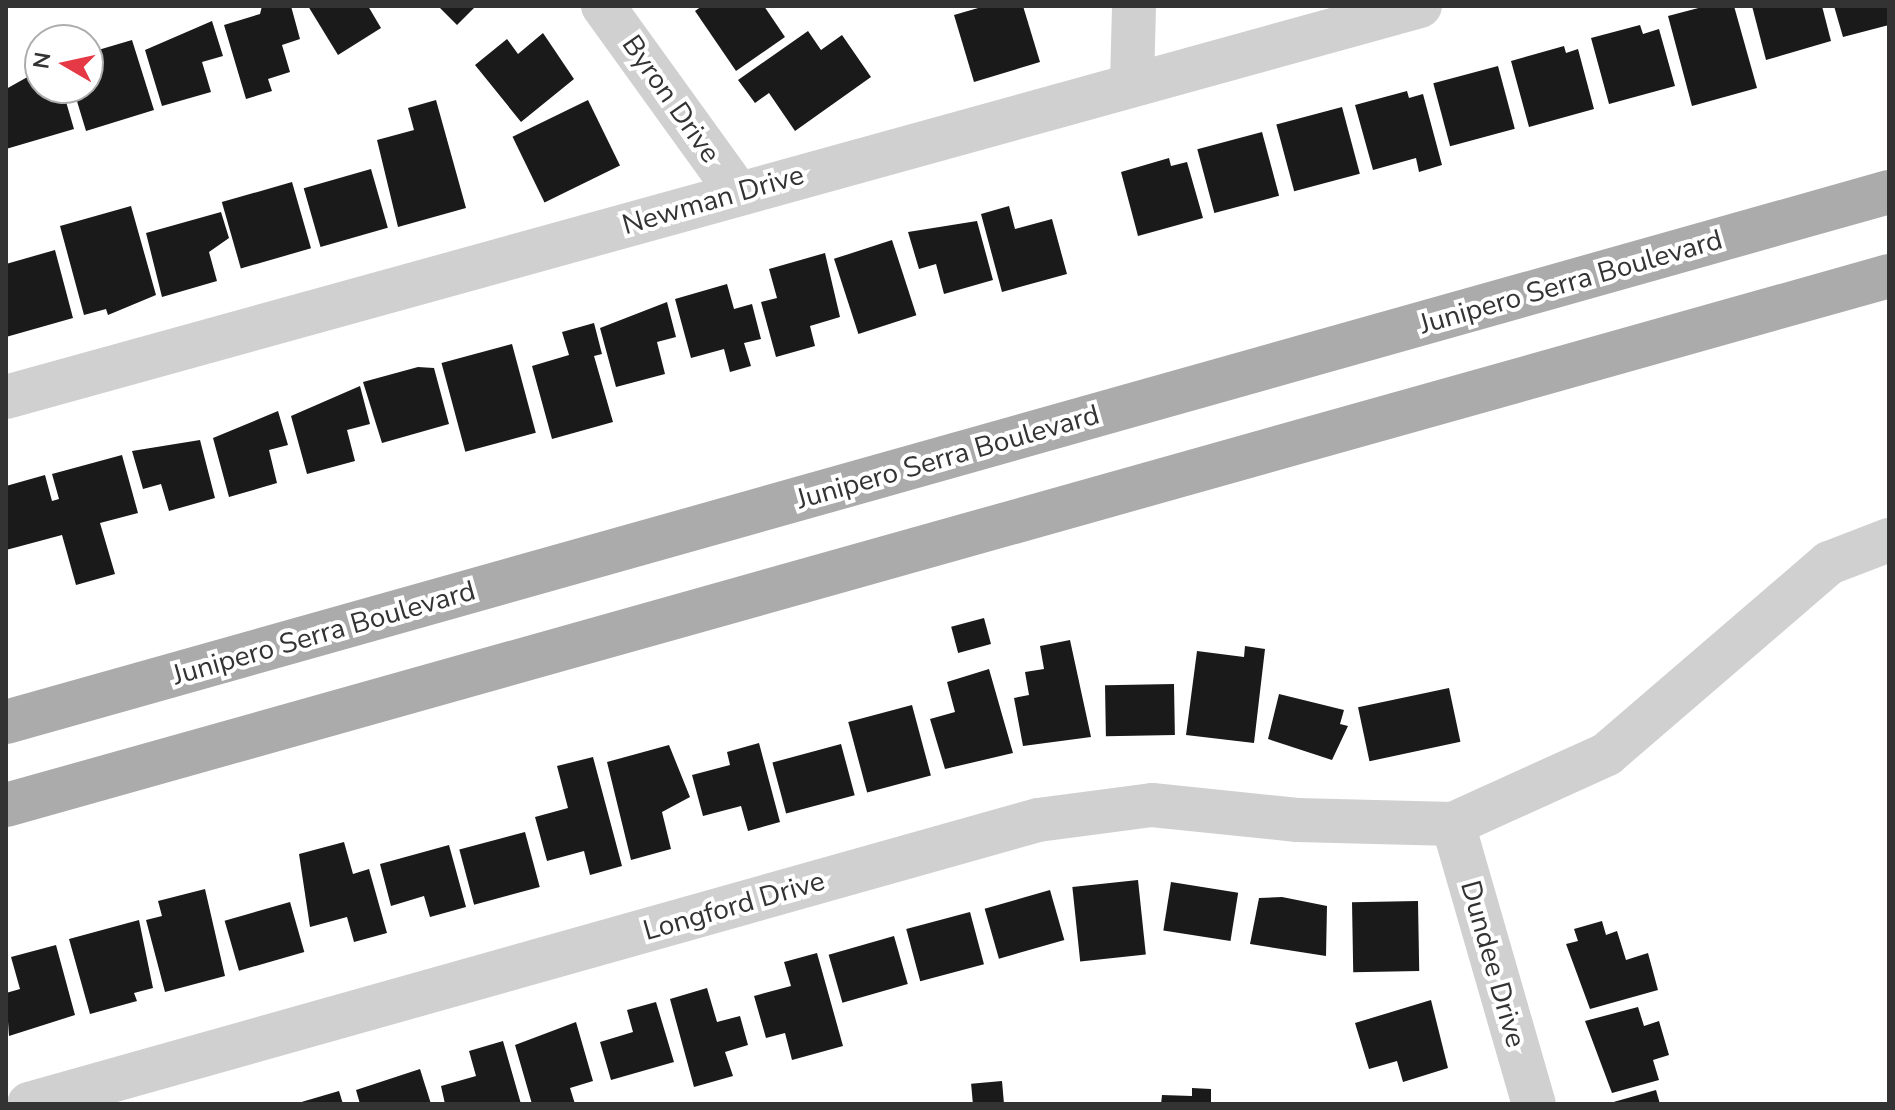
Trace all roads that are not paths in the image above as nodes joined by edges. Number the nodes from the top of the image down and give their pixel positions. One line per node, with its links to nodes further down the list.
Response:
1 (603, 6): 6 (street, Byron Drive)
2 (1134, 6): 4 (street)
3 (1420, 6): 4 (street, Newman Drive)
4 (1132, 83): 6 (street, Newman Drive)
5 (1889, 192): 10 (main road, Junipero Serra Boulevard)
6 (738, 193): 8 (street, Newman Drive)
7 (1889, 276): 11 (main road)
8 (6, 397)
9 (1889, 540): 12 (street)
10 (6, 722)
11 (6, 805)
12 (1453, 824): 13 (street, Longford Drive); 14 (street, Dundee Drive)
13 (29, 1104)
14 (1534, 1104)

